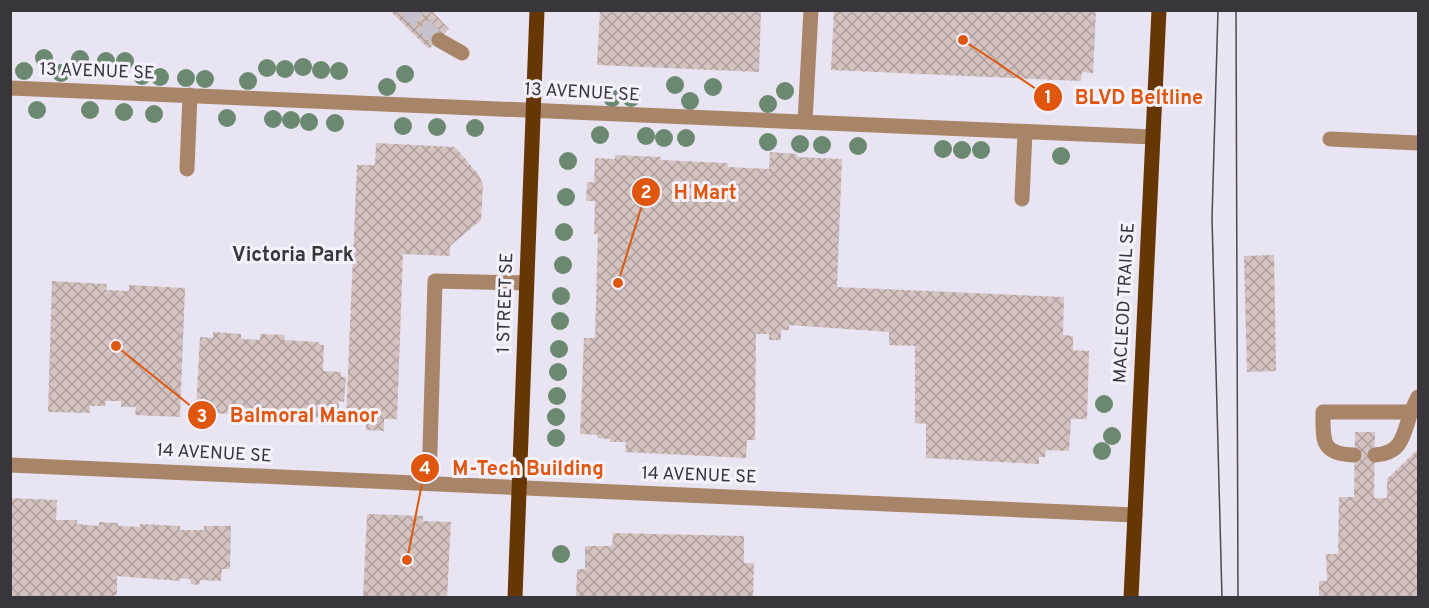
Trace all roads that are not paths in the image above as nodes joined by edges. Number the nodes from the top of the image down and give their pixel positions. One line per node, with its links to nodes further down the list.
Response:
1 (537, 10): 8 (main road, 1 STREET SE)
2 (811, 10): 9 (street)
3 (1159, 10): 11 (main road, MACLEOD TRAIL SE)
4 (439, 40): 5 (street)
5 (462, 53)
6 (10, 88): 7 (street, 13 AVENUE SE)
7 (190, 95): 8 (street, 13 AVENUE SE); 14 (street)
8 (532, 110): 9 (street, 13 AVENUE SE); 16 (main road, 1 STREET SE)
9 (805, 122): 10 (street, 13 AVENUE SE)
10 (1025, 132): 11 (street, 13 AVENUE SE); 15 (street)
11 (1153, 137): 24 (main road, MACLEOD TRAIL SE)
12 (1330, 139): 13 (street)
13 (1419, 143)
14 (187, 169)
15 (1022, 200)
16 (526, 283): 22 (street); 23 (main road, 1 STREET SE)
17 (1419, 397): 18 (street)
18 (1411, 412): 19 (street); 20 (street)
19 (1354, 455)
20 (1375, 455)
21 (10, 465): 22 (street, 14 AVENUE SE)
22 (429, 483): 23 (street, 14 AVENUE SE)
23 (520, 488): 24 (street, 14 AVENUE SE); 25 (main road, 1 STREET SE)
24 (1135, 515): 26 (main road, MACLEOD TRAIL SE)
25 (515, 597)
26 (1131, 597)

